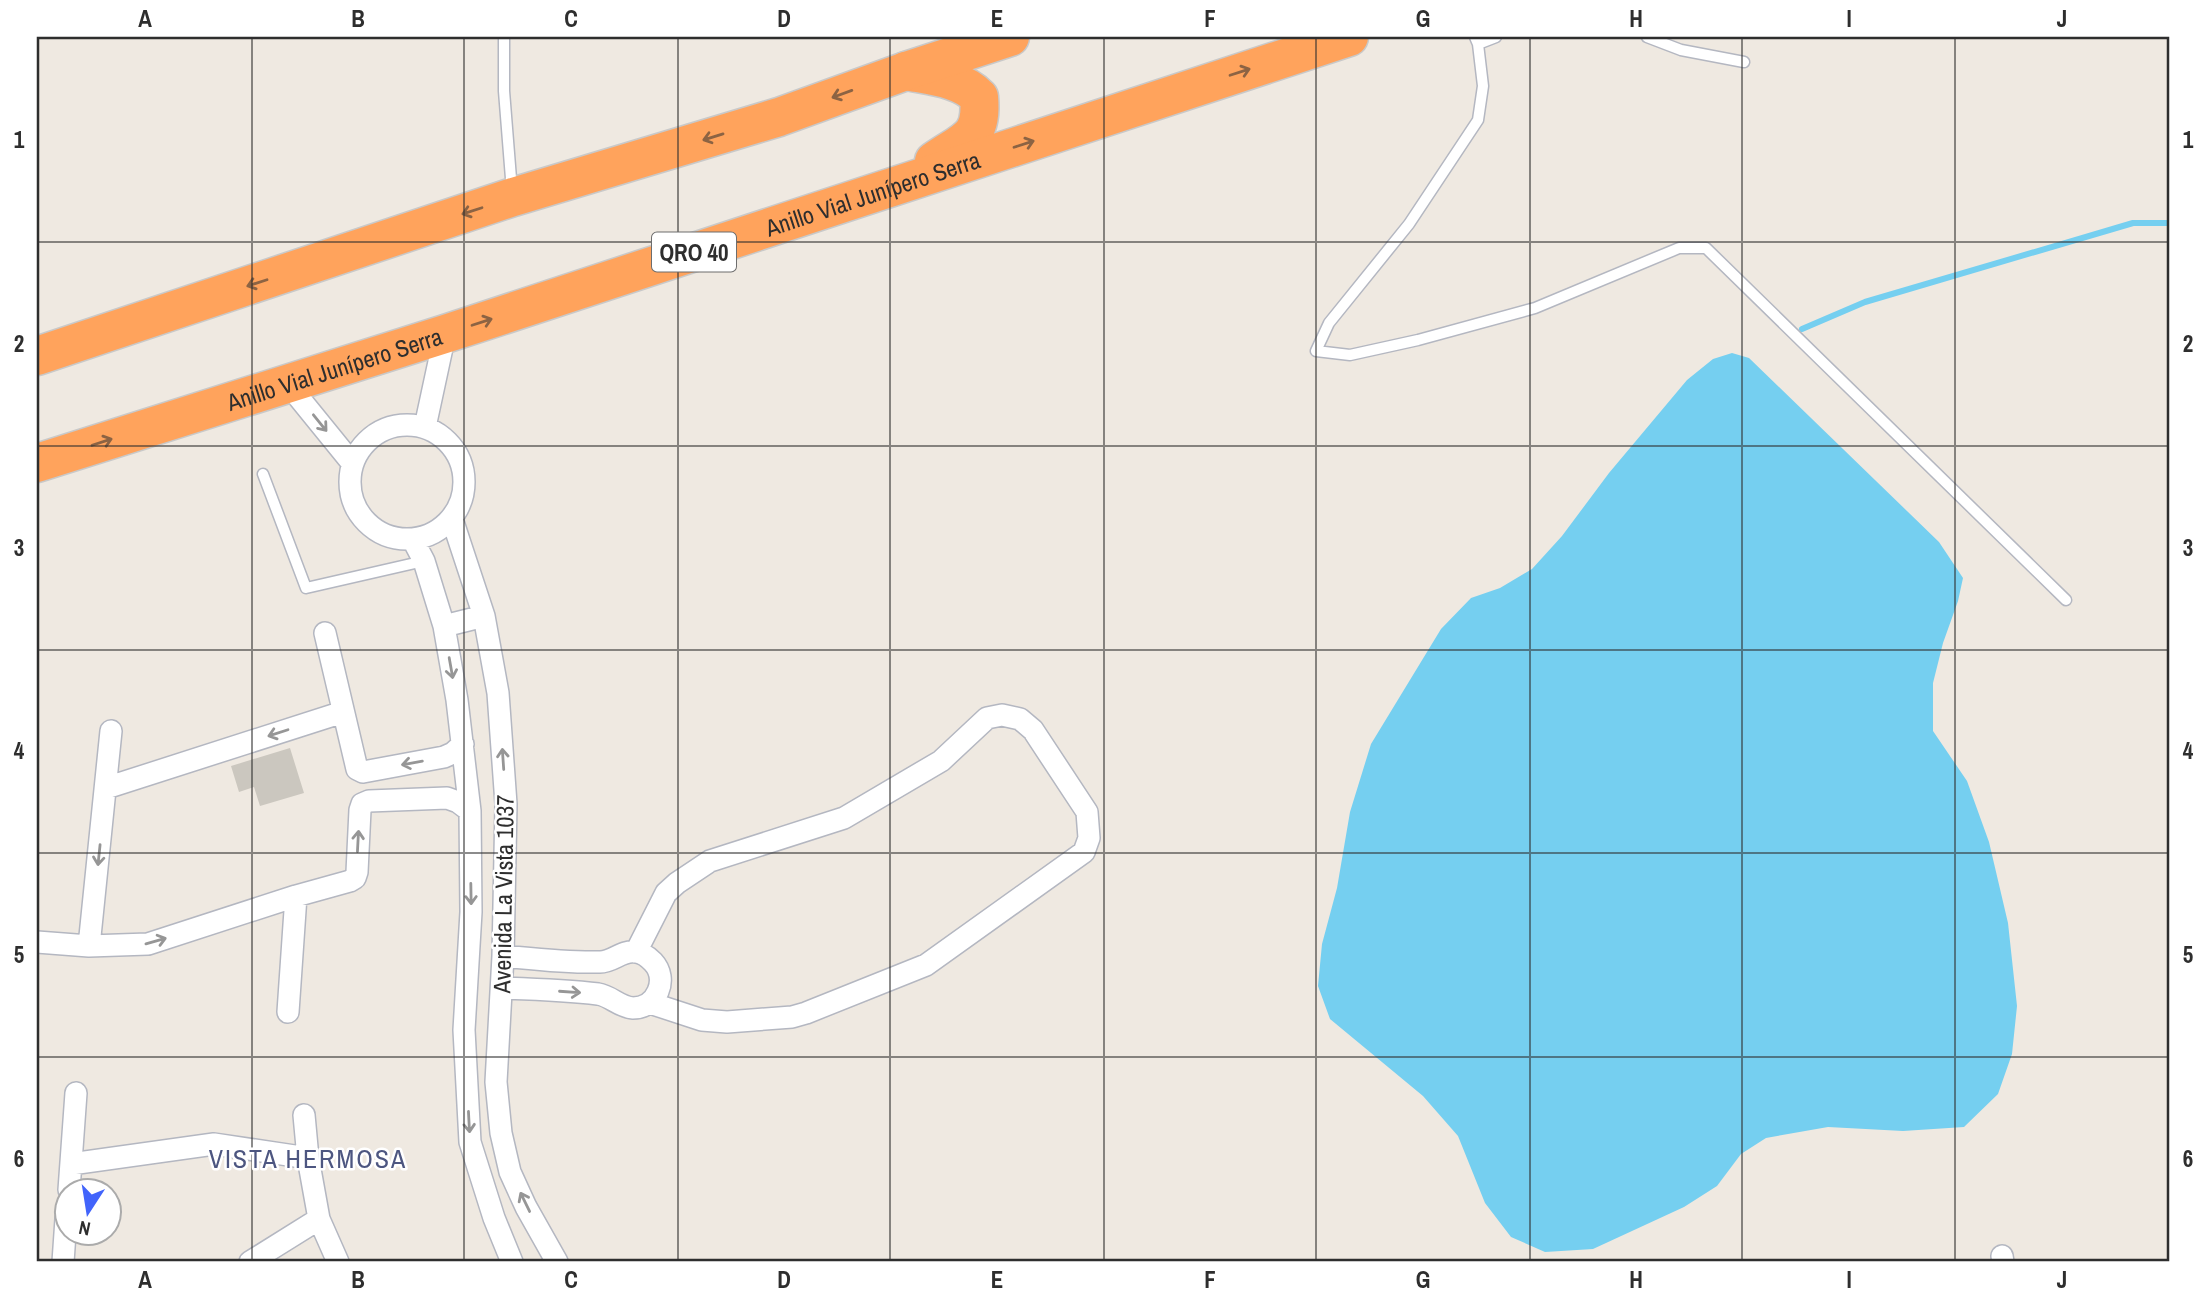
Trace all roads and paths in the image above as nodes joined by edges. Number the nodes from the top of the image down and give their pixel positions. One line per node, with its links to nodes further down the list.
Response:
1 (504, 37): 10 (lane)
2 (1010, 37): 8 (highway)
3 (1349, 37): 9 (highway, Anillo Vial Junípero Serra / QRO 40, one-way to 3)
4 (1496, 37): 6 (lane)
5 (1647, 37): 7 (lane)
6 (1476, 41): 21 (lane)
7 (1744, 62)
8 (906, 71): 9 (highway); 10 (highway, one-way to 10)
9 (901, 184): 11 (highway, Anillo Vial Junípero Serra / QRO 40, one-way to 9)
10 (513, 197): 12 (highway, one-way to 12)
11 (445, 334): 13 (highway, Anillo Vial Junípero Serra / QRO 40); 14 (street)
12 (37, 356)
13 (287, 383): 15 (highway, Anillo Vial Junípero Serra / QRO 40, one-way to 13); 16 (street, one-way to 16)
14 (425, 427): 16 (street); 18 (street)
15 (37, 463)
16 (352, 463): 19 (street)
17 (263, 474): 20 (lane)
18 (452, 519): 19 (street); 22 (street, Avenida La Vista 1037)
19 (413, 540): 20 (street, Avenida La Vista 1037)
20 (424, 561): 23 (street, Avenida La Vista 1037)
21 (2066, 600)
22 (484, 615): 23 (street); 34 (street, Avenida La Vista 1037, one-way to 22)
23 (444, 626): 27 (street, Avenida La Vista 1037, one-way to 27)
24 (325, 633): 25 (street)
25 (344, 712): 27 (street, one-way to 25); 28 (street, one-way to 28)
26 (111, 731): 28 (street)
27 (463, 744): 29 (street, Avenida La Vista 1037)
28 (106, 788): 32 (street, one-way to 32)
29 (470, 811): 30 (street, one-way to 29); 46 (street, Avenida La Vista 1037, one-way to 46)
30 (296, 896): 32 (street, one-way to 30); 37 (street)
31 (37, 942): 32 (street)
32 (89, 946)
33 (636, 951): 34 (street); 36 (street); 36 (street)
34 (503, 956): 35 (street, Avenida La Vista 1037)
35 (502, 988): 36 (street, one-way to 36); 47 (street, Avenida La Vista 1037, one-way to 35)
36 (650, 1003)
37 (288, 1012)
38 (76, 1093): 41 (street)
39 (304, 1115): 40 (street)
40 (308, 1158): 41 (street); 43 (street)
41 (71, 1164): 42 (street)
42 (70, 1176)
43 (319, 1219): 44 (street); 45 (street)
44 (250, 1262)
45 (338, 1262)
46 (512, 1262)
47 (557, 1262)

